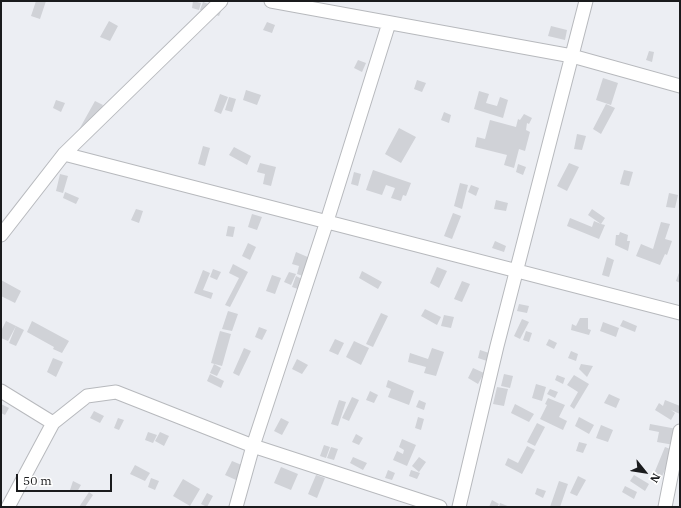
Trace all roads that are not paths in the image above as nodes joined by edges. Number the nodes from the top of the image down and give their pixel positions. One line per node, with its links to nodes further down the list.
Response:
1 (221, 1): 7 (street)
2 (271, 1): 4 (street)
3 (586, 1): 5 (street)
4 (389, 23): 5 (street); 8 (street)
5 (572, 56): 6 (street); 10 (street)
6 (680, 86)
7 (64, 154): 8 (street); 9 (street)
8 (327, 221): 10 (street); 15 (street)
9 (1, 235)
10 (516, 270): 11 (street); 19 (street)
11 (680, 313)
12 (1, 391): 13 (street)
13 (53, 423): 15 (street); 16 (street)
14 (680, 432): 20 (street)
15 (253, 446): 17 (street); 18 (street)
16 (8, 507)
17 (236, 507)
18 (440, 507)
19 (459, 507)
20 (665, 507)

